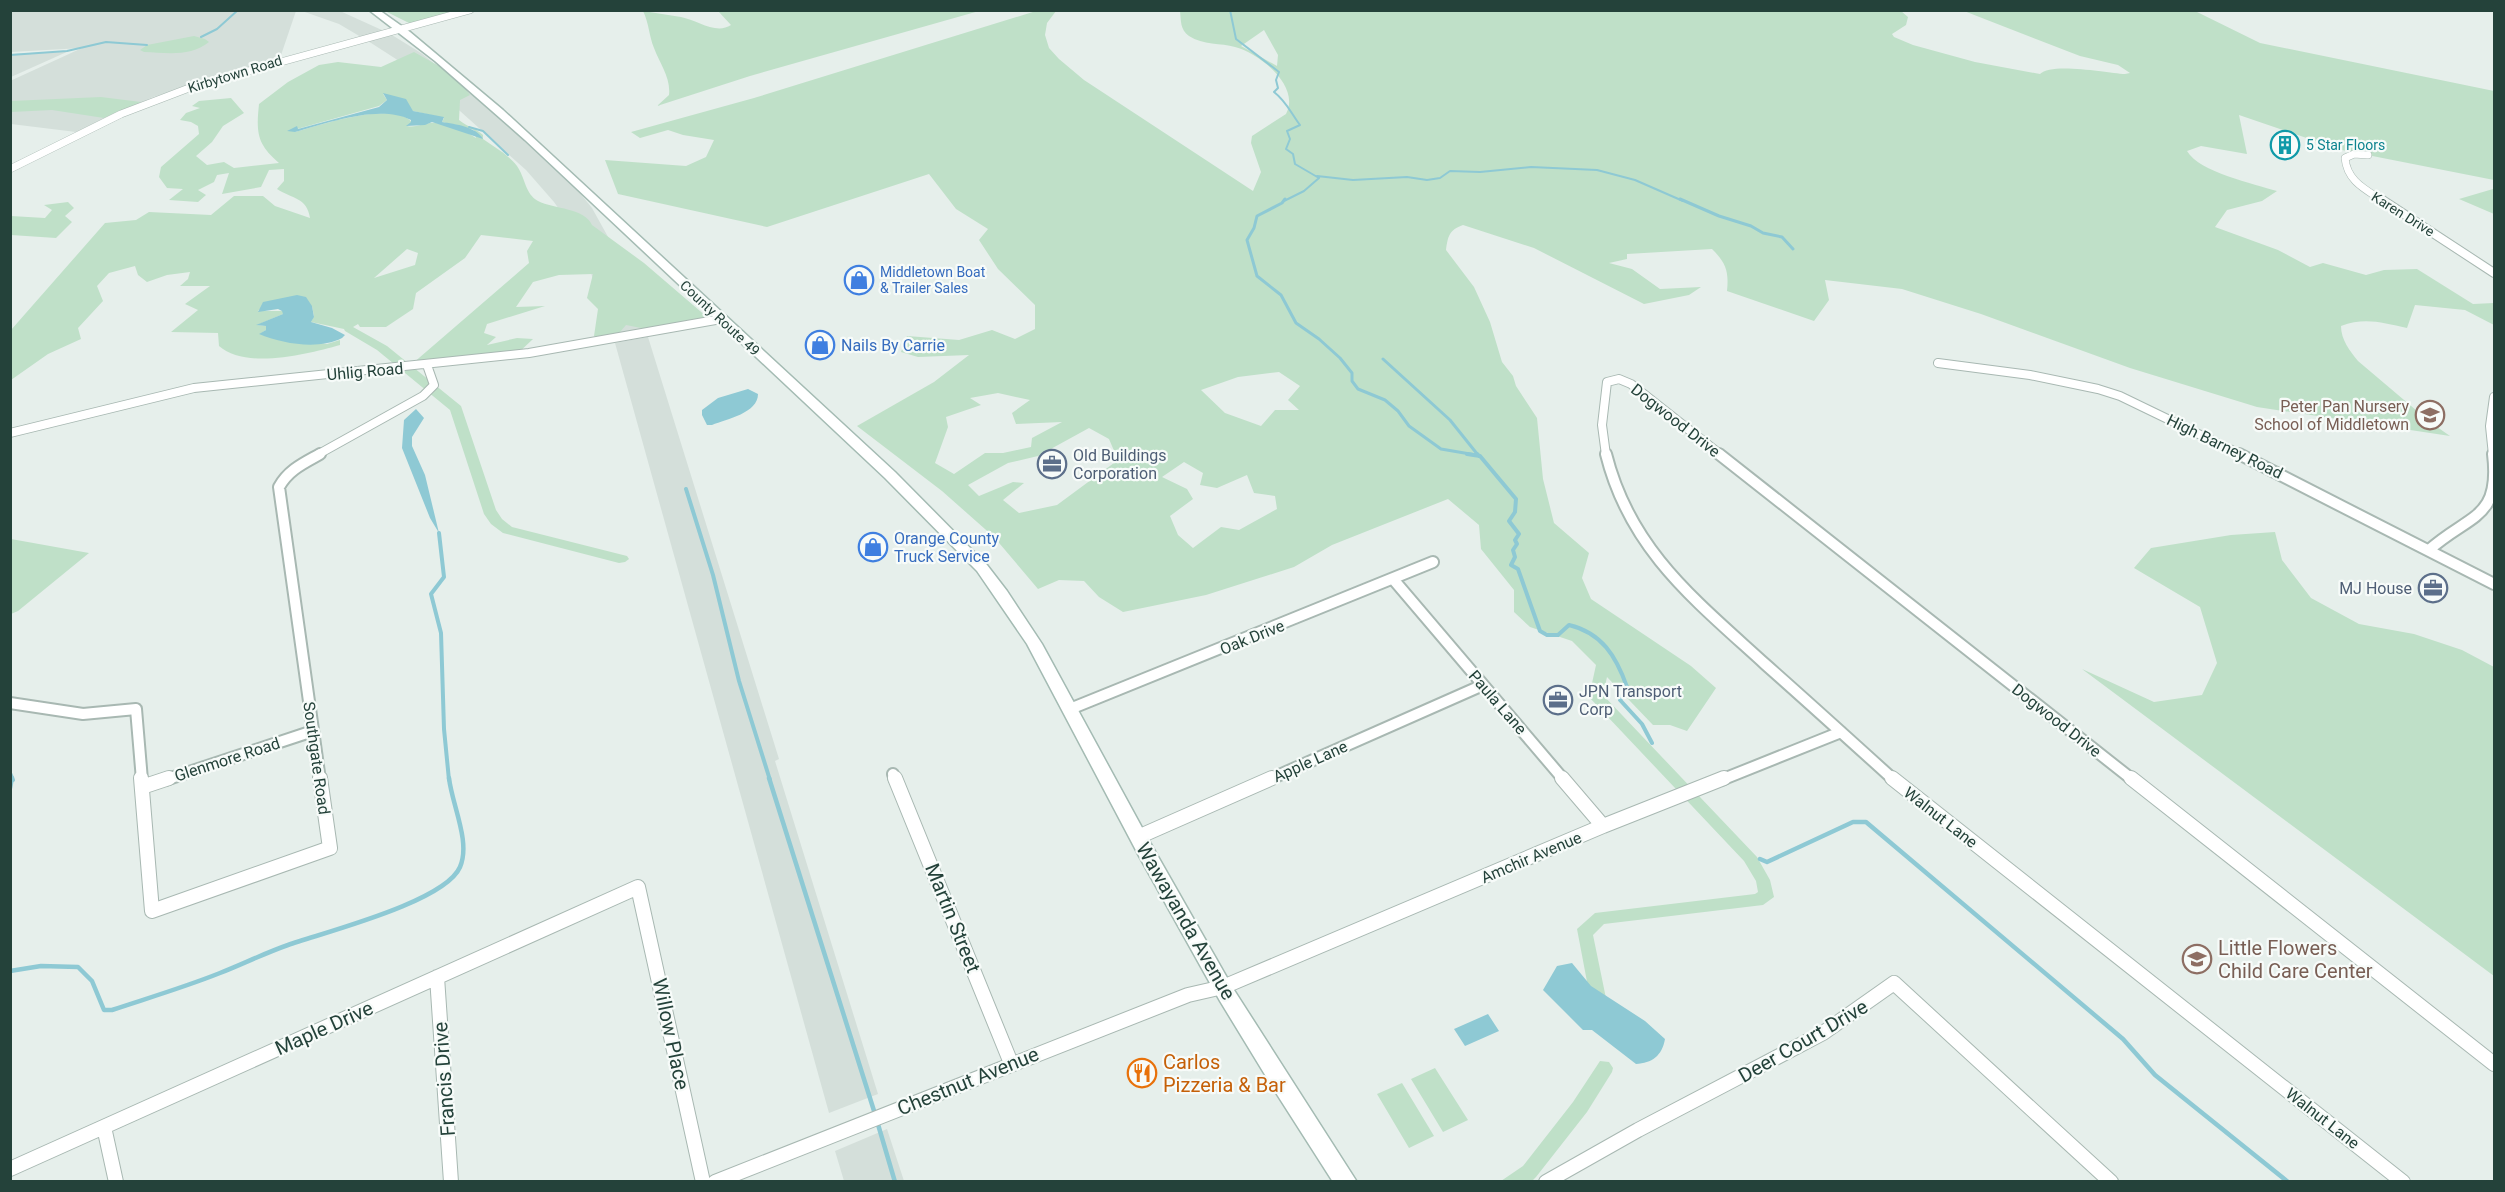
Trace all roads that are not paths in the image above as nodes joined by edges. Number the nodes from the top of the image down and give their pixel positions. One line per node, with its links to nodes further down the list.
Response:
1 (373, 10): 3 (street, County Route 49)
2 (470, 10): 3 (street, Kirbytown Road)
3 (404, 30): 5 (street, Kirbytown Road); 7 (street, County Route 49)
4 (2368, 155): 6 (street, Karen Drive)
5 (10, 169)
6 (2494, 273)
7 (721, 319): 9 (street, Uhlig Road); 17 (street, County Route 49)
8 (1938, 363): 13 (street, High Barney Road)
9 (427, 365): 12 (street, Uhlig Road); 21 (street, Southgate Road)
10 (1619, 379): 22 (street, Walnut Lane); 31 (street, Dogwood Drive)
11 (2494, 397): 13 (street)
12 (10, 434)
13 (2429, 550): 16 (street, High Barney Road)
14 (1433, 562): 15 (street, Oak Drive)
15 (1393, 579): 18 (street, Paula Lane); 20 (street, Oak Drive)
16 (2494, 584)
17 (1039, 653): 20 (street, Wawayanda Avenue)
18 (1483, 686): 25 (street, Paula Lane); 26 (street, Apple Lane)
19 (10, 703): 24 (street, Southgate Road)
20 (1070, 709): 26 (street, Wawayanda Avenue)
21 (313, 731): 24 (street, Glenmore Road); 24 (street, Southgate Road)
22 (1841, 732): 25 (street, Amchir Avenue); 41 (street, Walnut Lane)
23 (893, 774): 30 (street, Martin Street)
24 (142, 787)
25 (1603, 826): 29 (street, Amchir Avenue)
26 (1138, 837): 29 (street, Wawayanda Avenue)
27 (638, 887): 28 (street, Maple Drive); 36 (street, Willow Place)
28 (436, 977): 32 (street, Maple Drive); 35 (street, Francis Drive)
29 (1223, 987): 30 (street, Chestnut Avenue); 38 (street, Wawayanda Avenue)
30 (1011, 1063): 37 (street, Chestnut Avenue)
31 (2494, 1064)
32 (104, 1127): 33 (street, Maple Drive); 34 (street)
33 (10, 1169)
34 (116, 1182)
35 (451, 1182)
36 (703, 1182)
37 (715, 1182)
38 (1346, 1182)
39 (1546, 1182): 40 (street, Deer Court Drive)
40 (2111, 1182)
41 (2403, 1182)

